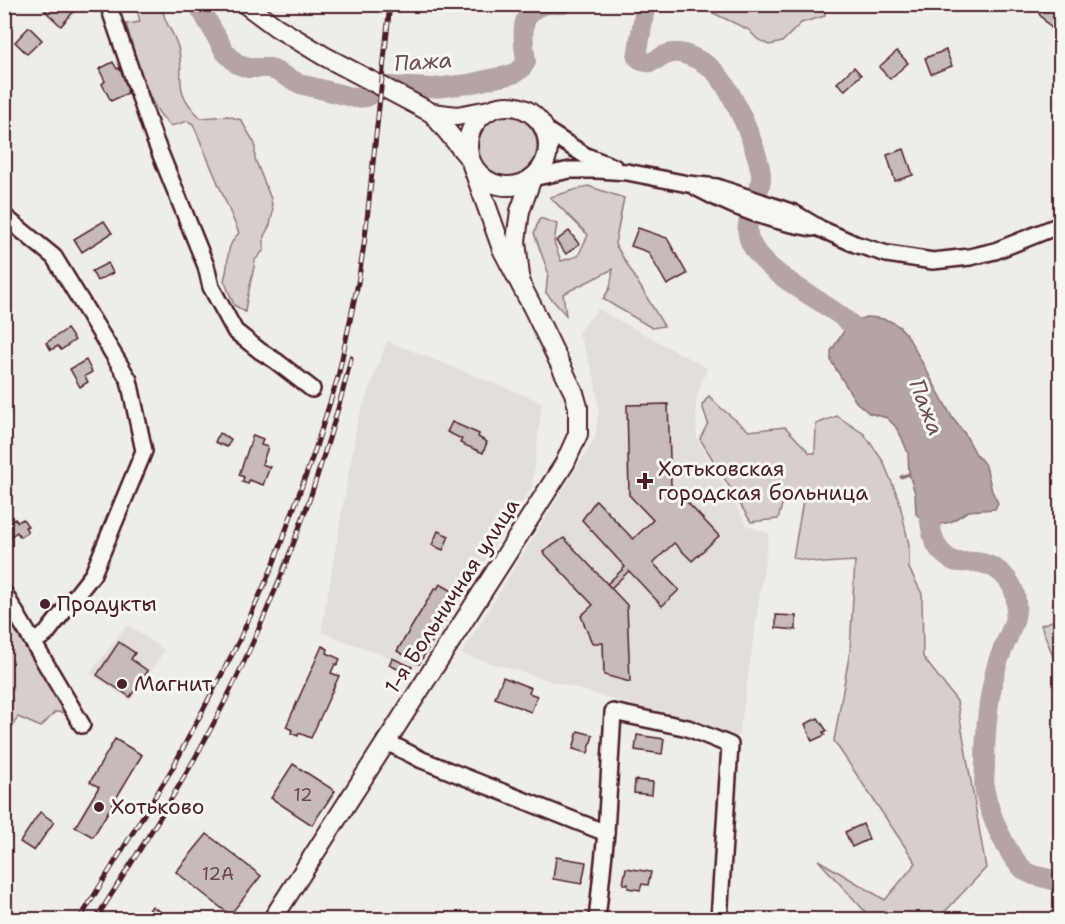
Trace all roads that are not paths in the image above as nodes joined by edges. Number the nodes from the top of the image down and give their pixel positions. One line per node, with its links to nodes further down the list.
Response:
1 (108, 4): 12 (street)
2 (245, 4): 4 (main road)
3 (490, 109): 4 (main road); 5 (main road); 6 (main road)
4 (432, 113): 6 (main road)
5 (544, 129): 7 (street); 8 (main road)
6 (470, 161): 8 (main road); 11 (main road, 1-я Больничная улица)
7 (627, 172): 8 (street); 10 (street)
8 (532, 178): 11 (main road)
9 (4, 216): 14 (street)
10 (1060, 225)
11 (521, 283): 16 (main road, 1-я Больничная улица)
12 (312, 389)
13 (4, 593): 14 (street)
14 (33, 642): 15 (street)
15 (82, 725)
16 (385, 741): 17 (street); 18 (main road, 1-я Больничная улица)
17 (606, 833): 19 (street); 20 (street)
18 (272, 920)
19 (597, 920)
20 (719, 920)

